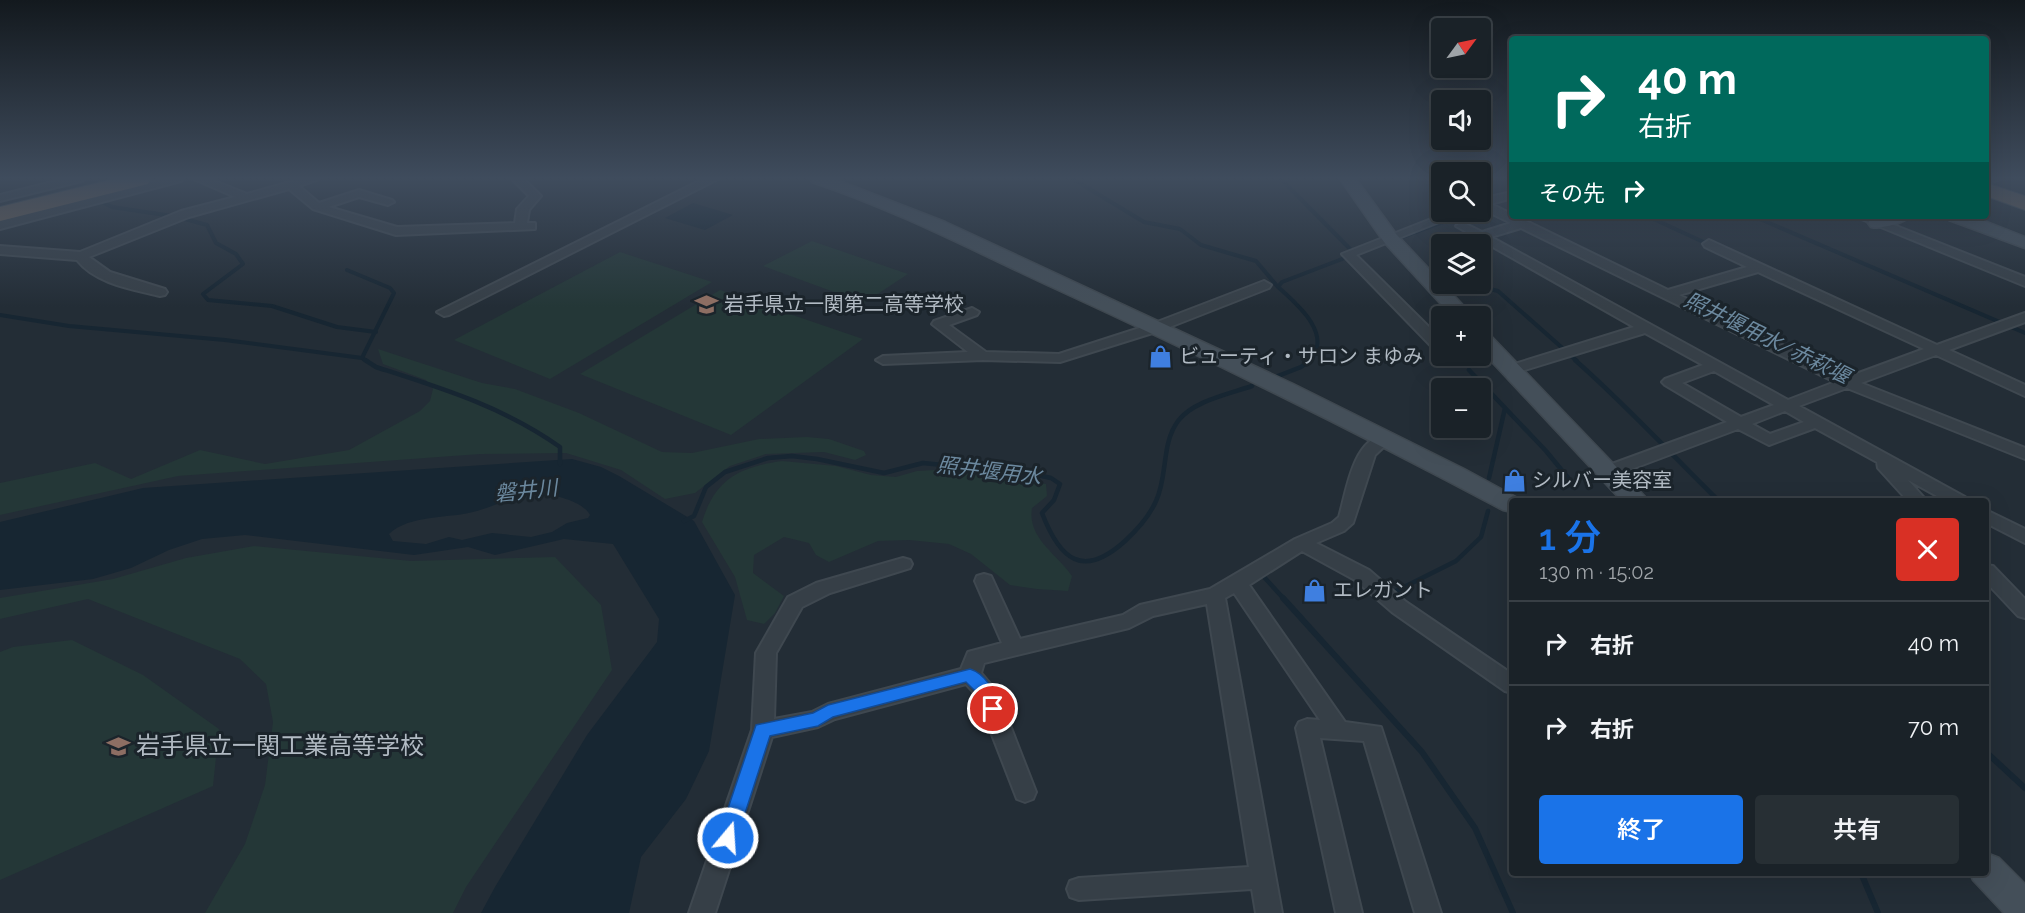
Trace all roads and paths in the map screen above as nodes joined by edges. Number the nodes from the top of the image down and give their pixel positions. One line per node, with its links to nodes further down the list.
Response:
1 (166, 222): 22 (street)
2 (365, 222): 3 (street)
3 (524, 222)
4 (626, 222): 29 (street)
5 (926, 222): 32 (street)
6 (1378, 222): 17 (street)
7 (1432, 222): 17 (street)
8 (1520, 222): 12 (street)
9 (1874, 222): 13 (street)
10 (1882, 222): 13 (street)
11 (1970, 222): 20 (street)
12 (1523, 223): 16 (street); 27 (street)
13 (1877, 223): 24 (street)
14 (1462, 225): 15 (street)
15 (1478, 234)
16 (1487, 234)
17 (1390, 238): 28 (street); 34 (street)
18 (1491, 242): 33 (street)
19 (1709, 243): 23 (street)
20 (2025, 243)
21 (0, 250): 22 (street)
22 (81, 256): 26 (street)
23 (1760, 267): 27 (street); 36 (street)
24 (2025, 282)
25 (1264, 285): 32 (street)
26 (160, 292)
27 (1669, 294): 41 (street)
28 (1454, 306)
29 (444, 312)
30 (972, 312): 37 (street)
31 (2025, 317): 36 (street)
32 (1157, 327): 37 (street); 46 (street)
33 (1647, 328): 39 (street); 40 (street)
34 (1431, 339)
35 (1491, 348): 40 (street)
36 (1936, 349): 41 (street); 42 (street)
37 (982, 357): 38 (street)
38 (883, 360)
39 (1715, 366): 43 (street); 44 (street)
40 (1510, 370): 49 (street)
41 (1848, 383): 43 (street); 47 (street)
42 (2025, 391)
43 (1785, 405): 44 (street); 45 (street)
44 (1738, 422): 45 (street); 49 (street)
45 (1816, 422): 48 (street)
46 (1384, 439): 53 (street); 56 (street)
47 (2025, 454)
48 (1876, 455): 51 (street); 52 (street)
49 (1607, 472): 50 (street)
50 (1633, 498)
51 (1915, 498)
52 (1954, 498)
53 (1509, 502)
54 (1989, 518): 55 (street)
55 (2025, 537)
56 (1301, 543): 60 (street); 65 (street)
57 (903, 564): 66 (street)
58 (1989, 574): 62 (street)
59 (984, 581): 63 (street)
60 (1236, 584): 61 (street); 67 (street)
61 (1215, 595): 63 (street); 70 (street)
62 (2025, 611)
63 (1014, 648): 64 (street)
64 (970, 675): 66 (street); 68 (street)
65 (1509, 683)
66 (763, 730): 73 (street)
67 (1339, 730): 75 (street); 76 (street)
68 (1025, 792)
69 (1989, 872): 72 (street)
70 (1263, 878): 71 (street); 74 (street)
71 (1079, 889)
72 (2025, 909)
73 (702, 913)
74 (1269, 913)
75 (1349, 913)
76 (1428, 913)

